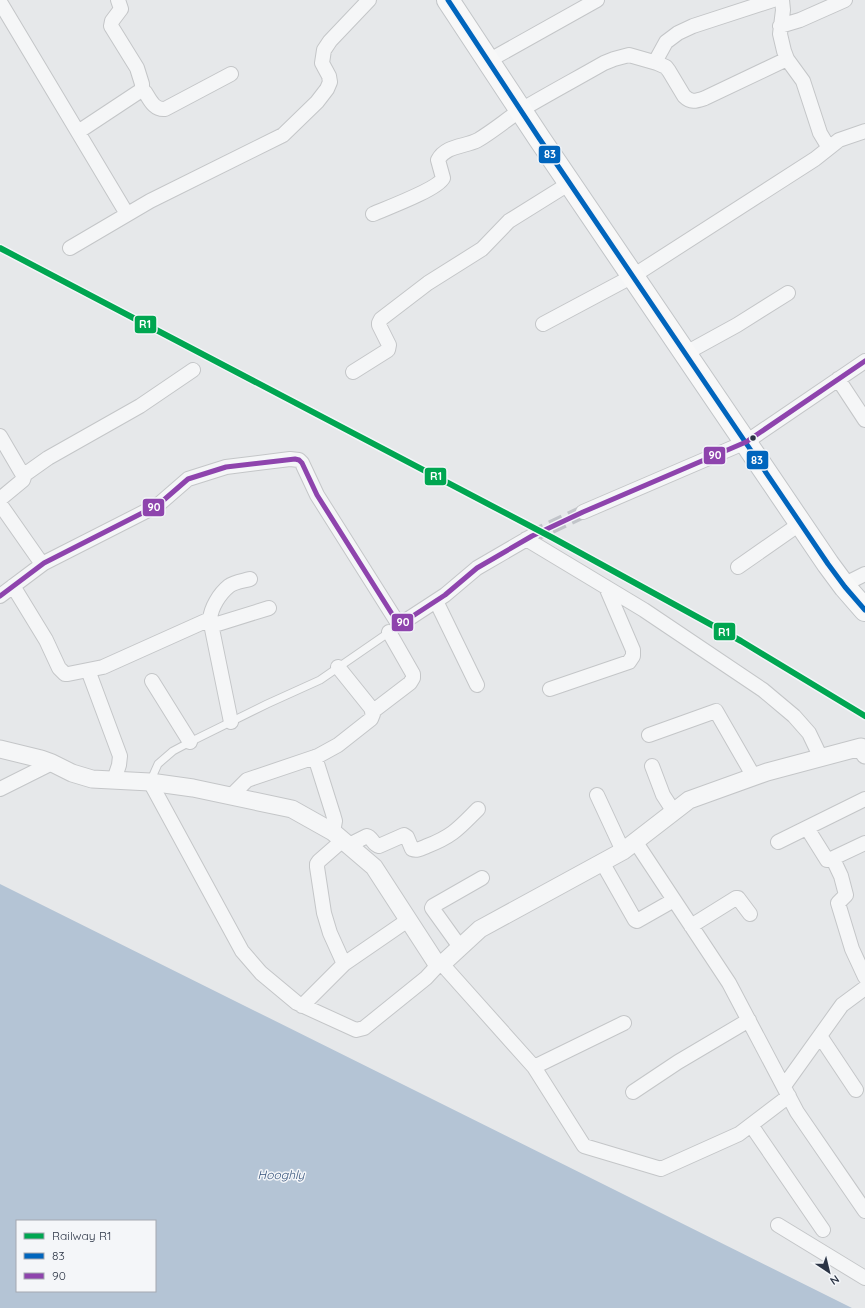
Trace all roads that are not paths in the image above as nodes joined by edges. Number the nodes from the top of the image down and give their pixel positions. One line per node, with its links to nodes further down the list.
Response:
1 (118, 0): 14 (street)
2 (369, 0): 20 (street)
3 (448, 0): 11 (main road)
4 (597, 0): 11 (street)
5 (773, 0): 12 (street)
6 (782, 0): 9 (street)
7 (845, 0): 9 (street)
8 (0, 2): 17 (street)
9 (780, 26): 10 (street)
10 (787, 59): 12 (street); 18 (street)
11 (488, 61): 15 (main road)
12 (655, 62): 15 (street)
13 (231, 74): 14 (street)
14 (142, 91): 17 (street)
15 (521, 111): 19 (main road); 21 (street)
16 (865, 131): 18 (street)
17 (78, 132): 20 (street)
18 (829, 148): 23 (street)
19 (570, 183): 23 (main road); 29 (street)
20 (127, 214): 22 (street)
21 (374, 214)
22 (70, 248)
23 (634, 276): 25 (street); 26 (main road)
24 (788, 293): 26 (street)
25 (543, 324)
26 (686, 354): 33 (main road)
27 (865, 361): 30 (street)
28 (192, 370): 34 (street)
29 (353, 372)
30 (838, 380): 31 (street); 33 (street)
31 (865, 420)
32 (0, 436): 34 (street)
33 (746, 442): 37 (street); 38 (main road)
34 (24, 475): 35 (street)
35 (0, 499)
36 (0, 504): 39 (street)
37 (583, 512)
38 (801, 523): 40 (street); 43 (main road)
39 (42, 564): 44 (street); 51 (street)
40 (738, 567)
41 (865, 574): 43 (street)
42 (250, 579): 50 (street)
43 (843, 585): 49 (main road)
44 (13, 586): 46 (street); 53 (street)
45 (606, 587): 47 (street); 56 (street); 64 (street)
46 (0, 596)
47 (436, 601): 51 (street); 55 (street)
48 (269, 608): 50 (street)
49 (865, 610)
50 (210, 622): 53 (street); 58 (street)
51 (394, 628): 52 (lane); 57 (street)
52 (338, 667): 57 (street); 58 (lane)
53 (88, 670): 68 (street)
54 (152, 680): 60 (street)
55 (477, 685)
56 (550, 689)
57 (372, 712): 63 (street)
58 (231, 722): 60 (lane)
59 (649, 735): 67 (street)
60 (190, 742): 69 (lane)
61 (0, 750): 65 (street)
62 (865, 755): 64 (street)
63 (315, 757): 71 (street); 77 (street)
64 (821, 758): 67 (street)
65 (52, 763): 68 (street); 70 (street)
66 (652, 766): 75 (street)
67 (754, 777): 75 (street)
68 (114, 780): 69 (street)
69 (150, 782): 71 (street); 93 (street)
70 (0, 789)
71 (232, 795): 77 (street)
72 (597, 795): 80 (street)
73 (865, 799): 76 (street)
74 (478, 809): 77 (street)
75 (674, 812): 80 (street)
76 (807, 828): 78 (street); 81 (street)
77 (341, 839): 86 (street); 89 (street)
78 (778, 842)
79 (865, 843): 81 (street)
80 (629, 846): 82 (street); 84 (street)
81 (833, 858): 91 (street)
82 (602, 862): 84 (street); 88 (street)
83 (482, 878): 88 (street)
84 (674, 900): 87 (street)
85 (750, 914): 87 (street)
86 (408, 920): 89 (street); 90 (street)
87 (691, 926): 94 (street)
88 (460, 947): 90 (street)
89 (344, 964): 93 (street)
90 (441, 964): 93 (street); 97 (street)
91 (865, 977)
92 (865, 988): 96 (street)
93 (302, 1006)
94 (749, 1020): 99 (street); 100 (street)
95 (624, 1023): 97 (street)
96 (820, 1036): 98 (street); 99 (street)
97 (534, 1067): 101 (street)
98 (856, 1090)
99 (786, 1091): 101 (street); 102 (street)
100 (633, 1092)
101 (751, 1125): 104 (street)
102 (865, 1211)
103 (778, 1225): 105 (street)
104 (823, 1230)
105 (865, 1278)

